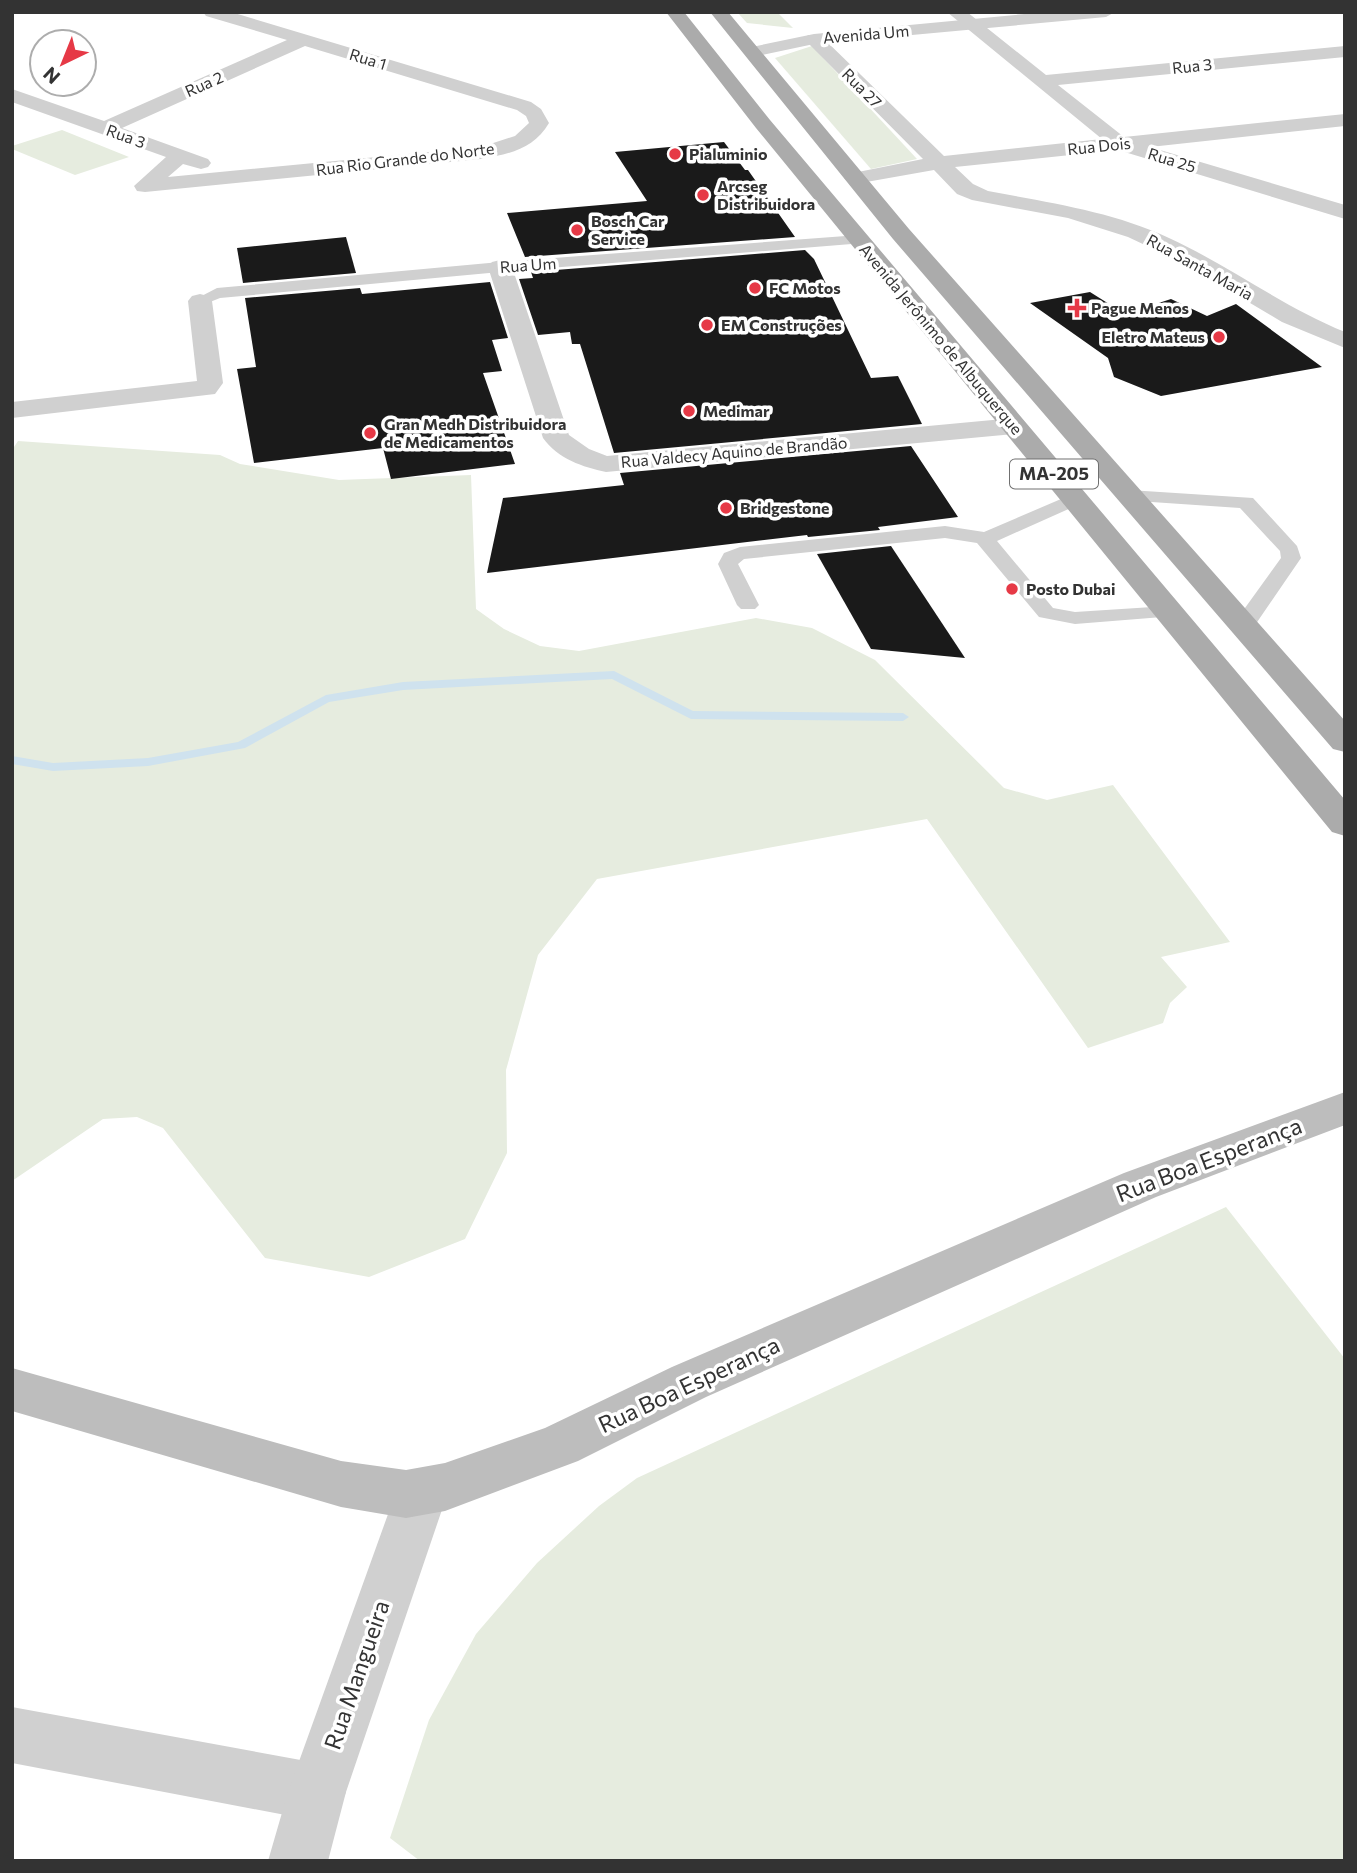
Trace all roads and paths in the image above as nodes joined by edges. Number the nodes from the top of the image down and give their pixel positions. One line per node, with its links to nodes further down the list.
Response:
1 (212, 12): 10 (street, Rua 1)
2 (675, 12): 26 (main road, Avenida Jerônimo de Albuquerque / MA-205)
3 (693, 12): 12 (main road)
4 (719, 12): 8 (main road, Avenida Jerônimo de Albuquerque / MA-205)
5 (1045, 12): 7 (street, Avenida Um)
6 (1106, 12): 7 (street, Avenida Um)
7 (964, 19): 9 (street, Avenida Um); 13 (street, Rua 25)
8 (732, 26): 9 (street, Avenida Um); 12 (main road, Avenida Jerônimo de Albuquerque / MA-205)
9 (807, 32): 12 (street, Avenida Um); 22 (street, Rua 27)
10 (303, 40): 15 (street, Rua 1); 18 (street, Rua 2)
11 (1345, 51): 13 (street, Rua 3)
12 (753, 52): 24 (main road, Avenida Jerônimo de Albuquerque / MA-205)
13 (1040, 81): 20 (street, Rua 25)
14 (12, 95): 18 (street, Rua 3)
15 (524, 106): 23 (street, Rua Rio Grande do Norte)
16 (1345, 120): 17 (street, Rua Dois)
17 (1322, 123): 19 (street); 20 (street, Rua Dois)
18 (104, 128): 21 (street, Rua 3)
19 (1345, 129)
20 (1120, 144): 22 (street, Rua Dois); 25 (street, Rua 25)
21 (180, 156): 23 (street, Rua 3); 23 (street)
22 (937, 163): 24 (street, Rua Dois); 29 (street, Rua Santa Maria)
23 (239, 177)
24 (855, 178): 32 (main road, Avenida Jerônimo de Albuquerque / MA-205)
25 (1345, 212)
26 (859, 240): 27 (lane, Rua Um); 31 (main road, Avenida Jerônimo de Albuquerque / MA-205)
27 (500, 267): 28 (lane, Rua Um); 31 (street, Rua Valdecy Aquino de Brandão)
28 (200, 301): 30 (street)
29 (1345, 341)
30 (12, 410)
31 (1014, 426): 33 (main road, Avenida Jerônimo de Albuquerque / MA-205)
32 (1129, 496): 37 (main road, Avenida Jerônimo de Albuquerque / MA-205); 37 (lane)
33 (1074, 499): 34 (lane); 36 (main road, Avenida Jerônimo de Albuquerque / MA-205)
34 (987, 538): 35 (lane); 36 (lane)
35 (748, 605)
36 (1168, 612): 39 (main road, Avenida Jerônimo de Albuquerque / MA-205)
37 (1243, 626): 38 (main road, Avenida Jerônimo de Albuquerque / MA-205)
38 (1345, 742)
39 (1345, 824)
40 (1345, 1108): 42 (main road, Rua Boa Esperança)
41 (12, 1389): 42 (main road, Rua Boa Esperança)
42 (422, 1492): 44 (street, Rua Mangueira)
43 (12, 1735): 44 (street)
44 (317, 1792): 45 (street, Rua Mangueira)
45 (298, 1861)

